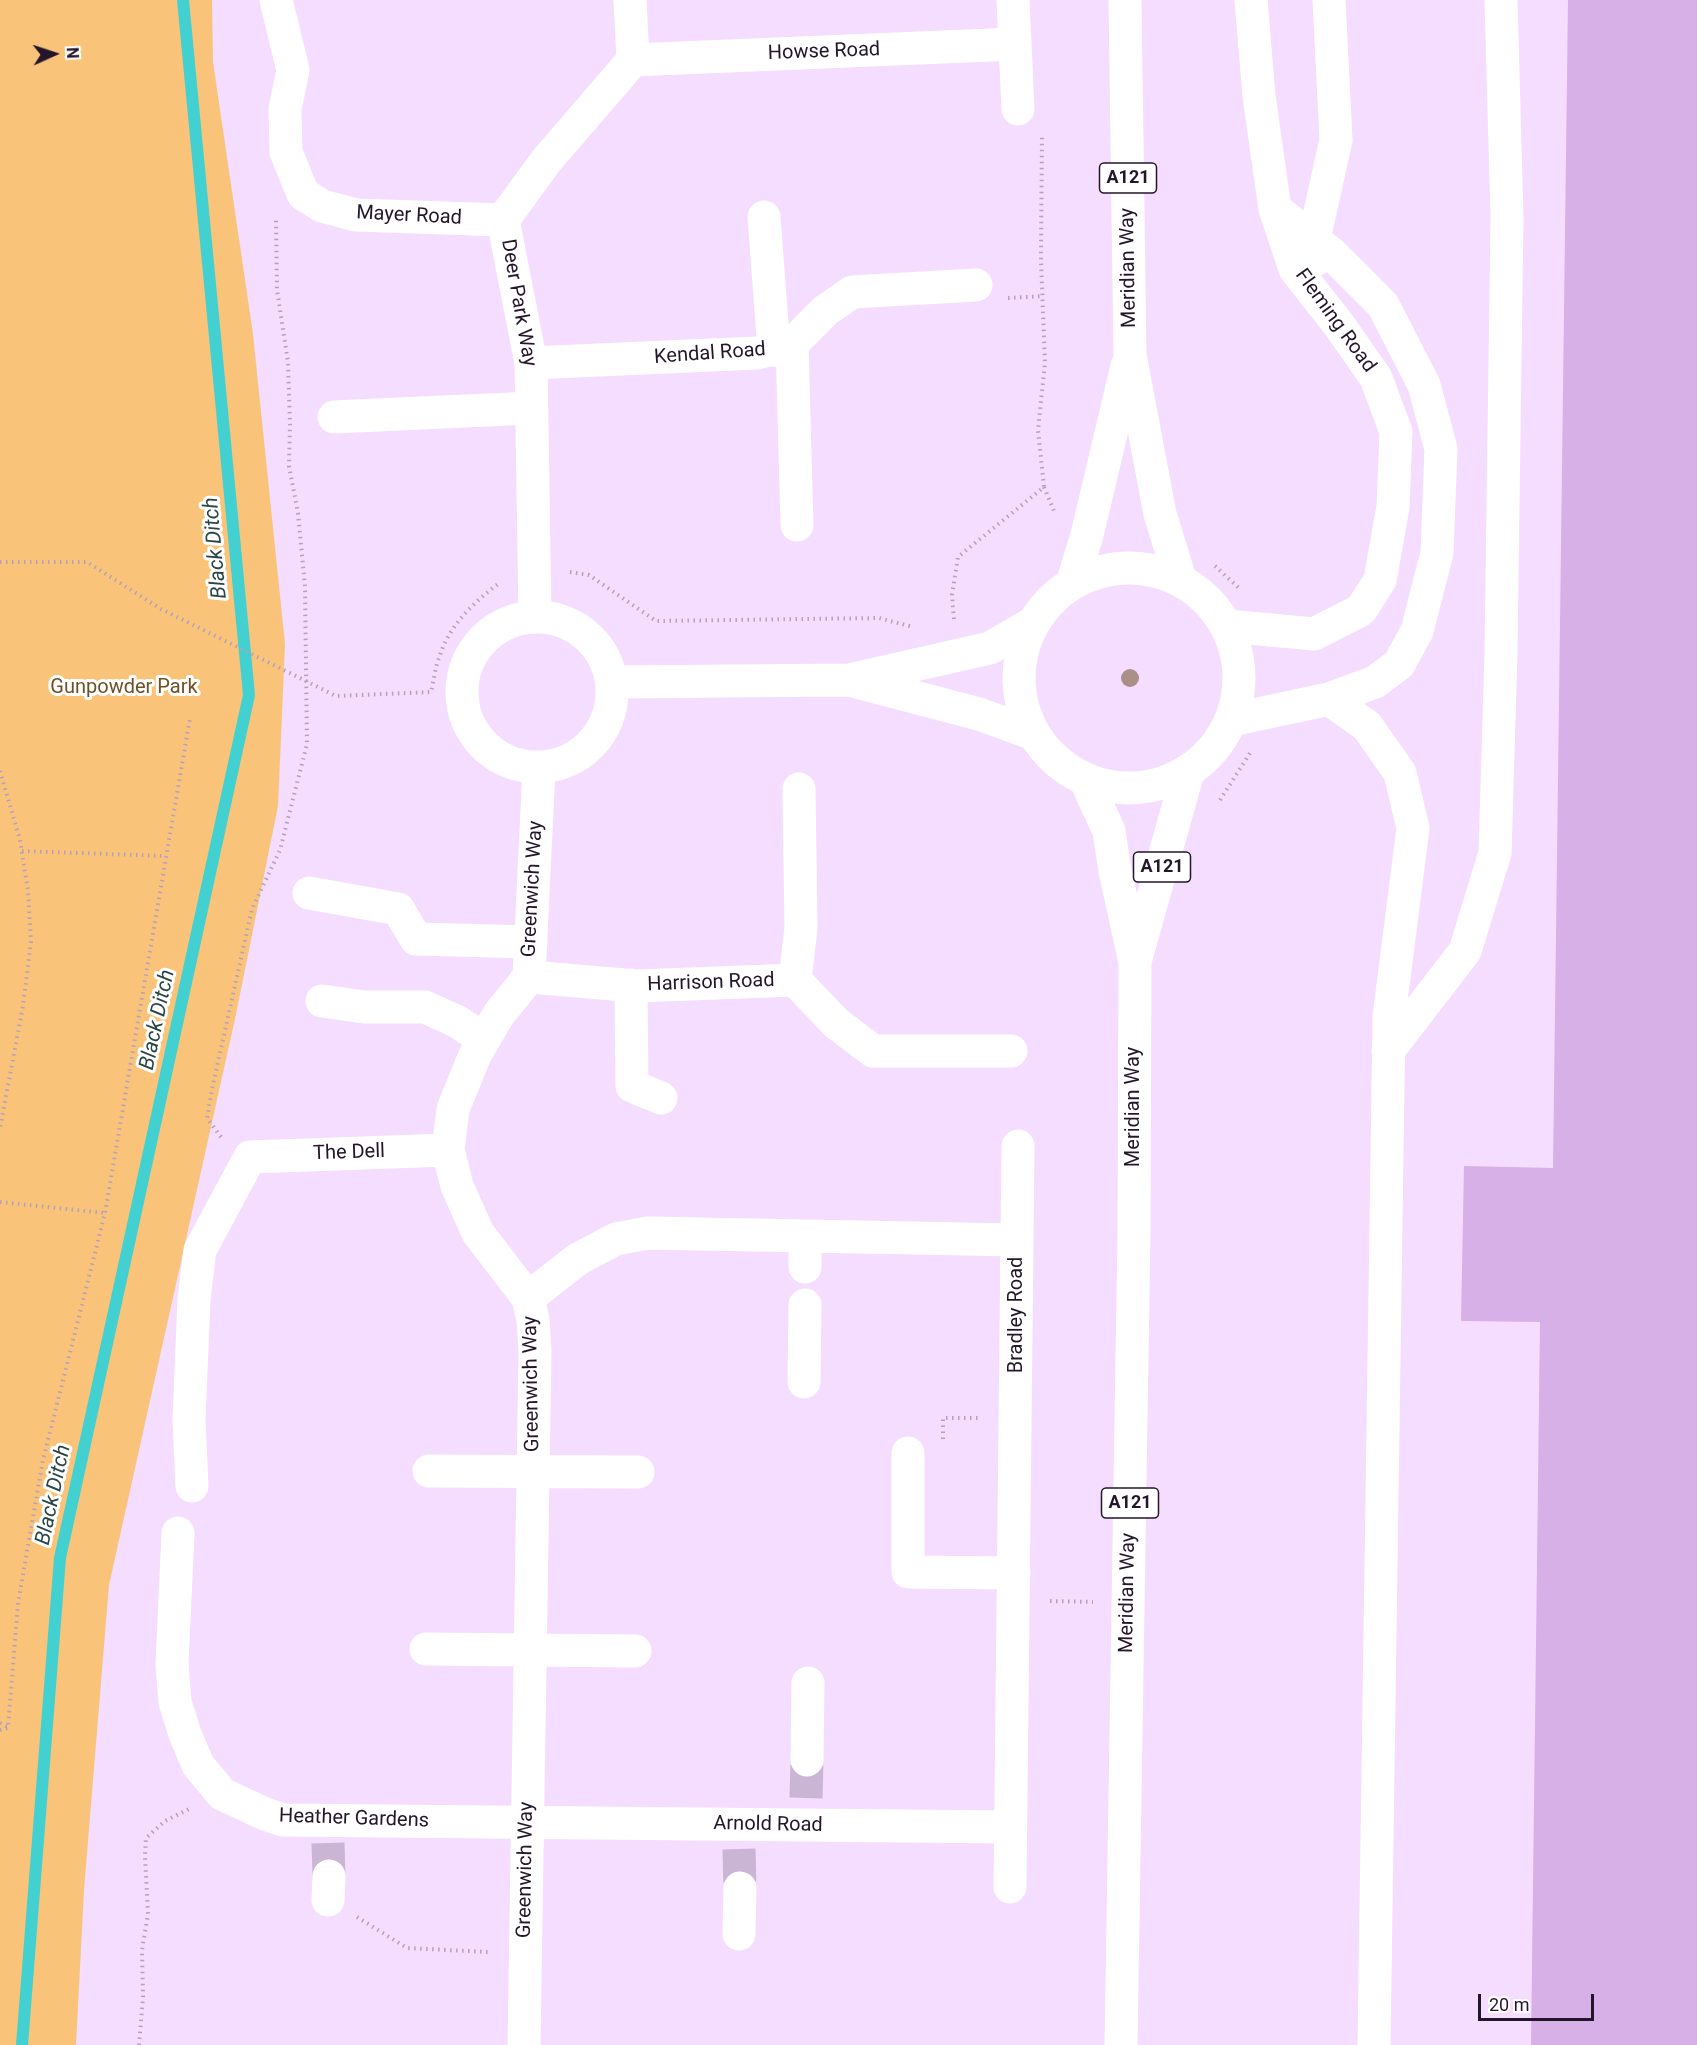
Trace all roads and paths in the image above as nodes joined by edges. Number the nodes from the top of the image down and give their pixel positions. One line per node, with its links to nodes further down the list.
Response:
1 (276, 0): 15 (street, Mayer Road)
2 (630, 0): 9 (street)
3 (1012, 0): 8 (street)
4 (1125, 0): 20 (street, Meridian Way / A121)
5 (1251, 0): 12 (street, Fleming Road)
6 (1329, 0): 16 (street)
7 (1501, 0): 62 (street)
8 (1015, 44): 9 (street, Howse Road); 10 (street)
9 (633, 60): 15 (street, Deer Park Way)
10 (1018, 109)
11 (1041, 133): 35 (path)
12 (1275, 209): 16 (street, Fleming Road); 18 (street, Fleming Road)
13 (276, 213): 39 (path)
14 (764, 217): 19 (street)
15 (503, 220): 21 (street, Deer Park Way)
16 (1314, 239): 18 (street); 40 (street, Fleming Road)
17 (976, 285): 19 (street, Kendal Road)
18 (1326, 308): 34 (street, Fleming Road)
19 (783, 347): 21 (street, Kendal Road); 24 (street)
20 (1130, 355): 29 (street, Meridian Way / A121); 30 (street, Meridian Way / A121)
21 (531, 363): 22 (street, Deer Park Way)
22 (531, 408): 23 (street); 32 (street, Deer Park Way)
23 (334, 417)
24 (797, 525)
25 (0, 562): 39 (path)
26 (1214, 566): 31 (path)
27 (569, 572): 36 (path)
28 (506, 578): 39 (path)
29 (1180, 579): 30 (street); 34 (street)
30 (1072, 584): 33 (street)
31 (1249, 593)
32 (535, 616): 38 (street); 45 (street)
33 (1033, 623): 37 (street); 43 (street)
34 (1227, 626): 42 (street)
35 (955, 627)
36 (923, 629)
37 (849, 680): 38 (street); 43 (street)
38 (612, 681): 45 (street)
39 (308, 682): 67 (path)
40 (1329, 699): 42 (street, Fleming Road); 62 (street)
41 (190, 718): 52 (path)
42 (1231, 720): 47 (street)
43 (1034, 734): 48 (street)
44 (1252, 750): 50 (path)
45 (539, 768): 54 (street, Greenwich Way)
46 (0, 771): 51 (path)
47 (1188, 772): 48 (street); 55 (street, A121)
48 (1085, 779): 55 (street, A121)
49 (799, 789): 57 (street)
50 (1217, 804)
51 (21, 851): 52 (path); 64 (path)
52 (165, 856): 69 (path)
53 (309, 893): 54 (street)
54 (531, 942): 56 (street, Greenwich Way)
55 (1135, 962): 101 (street, Meridian Way / A121)
56 (529, 977): 58 (street, Harrison Road); 60 (street, Greenwich Way)
57 (795, 981): 58 (street, Harrison Road); 61 (street, Harrison Road)
58 (631, 986): 63 (street)
59 (322, 1001): 60 (street)
60 (484, 1039): 66 (street, Greenwich Way)
61 (1011, 1051)
62 (1388, 1051): 102 (street)
63 (661, 1098)
64 (0, 1128)
65 (1018, 1146): 70 (street)
66 (448, 1150): 67 (street, The Dell); 71 (street, Greenwich Way)
67 (236, 1151): 79 (street)
68 (0, 1202): 69 (path)
69 (105, 1213): 88 (path)
70 (1017, 1240): 71 (street, Bradley Road); 74 (street, Bradley Road)
71 (528, 1298): 78 (street, Greenwich Way)
72 (805, 1305): 73 (street)
73 (804, 1382)
74 (1016, 1419): 75 (path); 81 (street, Bradley Road)
75 (908, 1453): 81 (street)
76 (429, 1471): 78 (street)
77 (638, 1472): 78 (street)
78 (533, 1473): 84 (street, Greenwich Way)
79 (192, 1486)
80 (178, 1533): 91 (street, Heather Gardens)
81 (1014, 1586): 82 (path); 93 (street, Bradley Road)
82 (1098, 1602)
83 (426, 1649): 84 (street)
84 (530, 1651): 85 (street); 92 (street, Greenwich Way)
85 (635, 1651)
86 (808, 1683): 90 (street)
87 (0, 1723): 88 (path)
88 (8, 1728): 89 (path)
89 (0, 1730)
90 (807, 1760)
91 (222, 1794): 92 (street, Heather Gardens); 99 (path)
92 (526, 1822): 93 (street, Arnold Road); 98 (street, Greenwich Way)
93 (1009, 1827): 94 (street, Bradley Road)
94 (1010, 1887)
95 (328, 1888): 98 (path)
96 (740, 1888): 97 (street)
97 (740, 1934)
98 (525, 1953): 100 (street, Greenwich Way)
99 (139, 2045)
100 (524, 2045)
101 (1121, 2045)
102 (1374, 2045)

